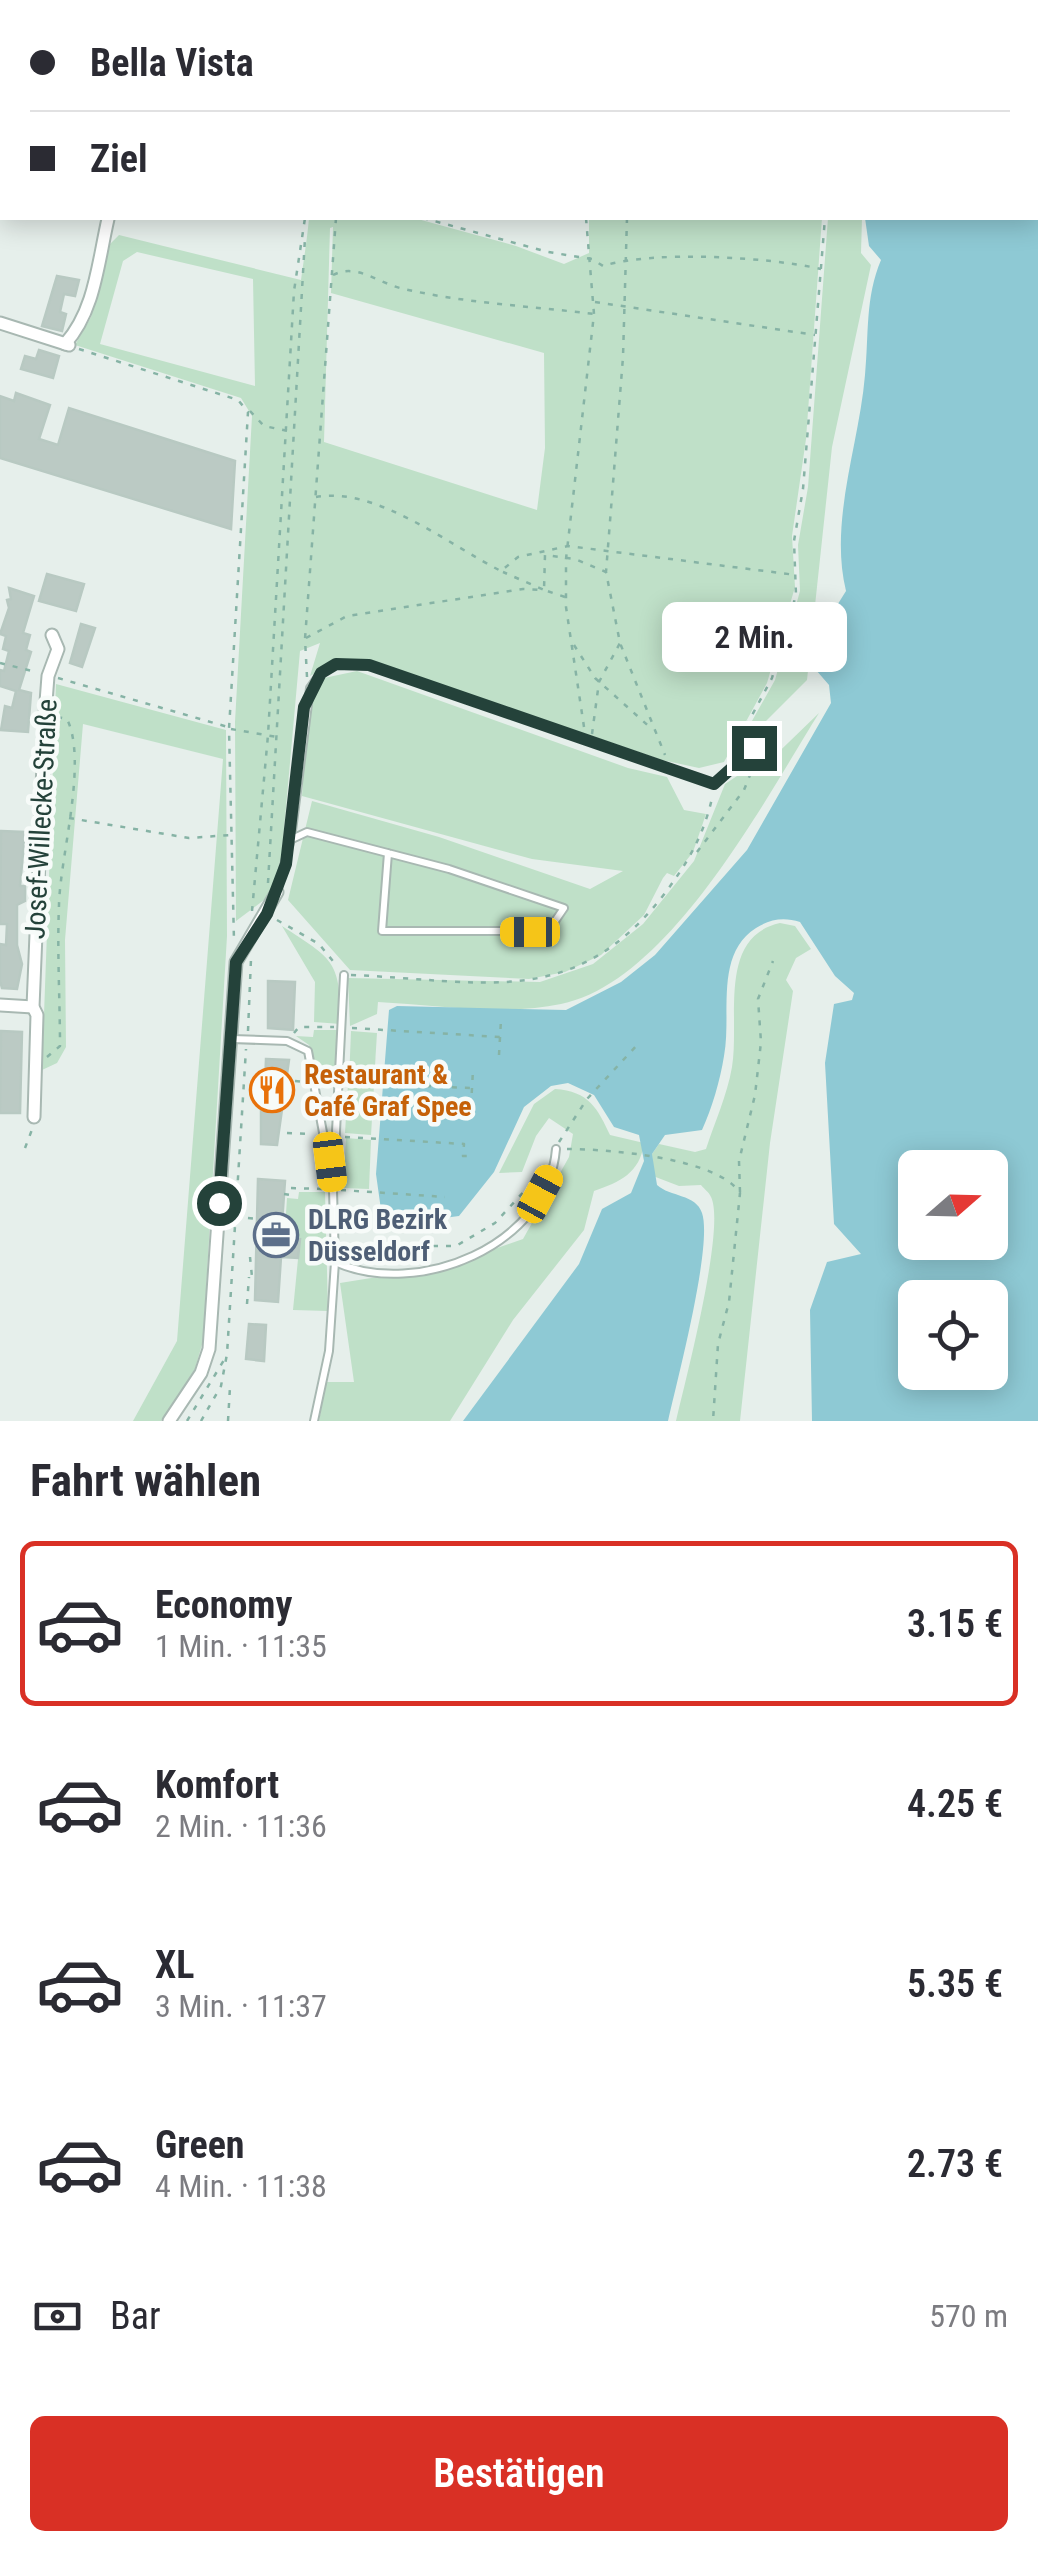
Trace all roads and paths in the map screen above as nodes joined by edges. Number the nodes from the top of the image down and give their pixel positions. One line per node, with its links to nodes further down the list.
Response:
1 (108, 220): 18 (street)
2 (305, 220): 8 (path)
3 (336, 220): 12 (path)
4 (430, 220): 9 (path)
5 (586, 220): 9 (path)
6 (627, 220): 10 (path)
7 (825, 220): 11 (path)
8 (304, 231): 20 (path); 21 (path)
9 (592, 258): 10 (path); 13 (path)
10 (626, 262): 11 (path); 14 (path)
11 (821, 269): 17 (path)
12 (332, 276): 15 (path); 22 (path)
13 (594, 302): 14 (path); 15 (path)
14 (624, 308): 17 (path); 24 (path)
15 (594, 314): 23 (path)
16 (0, 322): 18 (street)
17 (816, 335): 29 (path)
18 (69, 345): 19 (path)
19 (248, 412): 20 (path); 41 (path)
20 (286, 430): 21 (path); 43 (path)
21 (296, 433): 44 (path)
22 (316, 496): 27 (path); 33 (path)
23 (568, 546): 24 (path); 25 (path); 26 (path)
24 (607, 552): 28 (path); 29 (path)
25 (545, 555): 26 (path); 27 (path); 30 (path)
26 (566, 559): 28 (path); 31 (path)
27 (501, 571): 30 (path)
28 (606, 572): 34 (path)
29 (798, 575): 47 (path)
30 (544, 590): 31 (path); 33 (path)
31 (566, 598): 35 (path)
32 (52, 635): 37 (street, Josef-Willecke-Straße)
33 (305, 639): 39 (path)
34 (620, 643): 38 (path); 42 (path)
35 (573, 644): 38 (path); 45 (path)
36 (0, 663): 37 (path)
37 (48, 676): 40 (street, Josef-Willecke-Straße); 41 (path)
38 (599, 682): 42 (path); 45 (path)
39 (310, 688): 45 (lane); 52 (lane)
40 (45, 715): 50 (path); 61 (street, Josef-Willecke-Straße)
41 (230, 728): 43 (path); 51 (path)
42 (654, 731): 48 (path)
43 (268, 734): 44 (path); 56 (path)
44 (277, 738): 55 (path)
45 (587, 744): 48 (lane)
46 (752, 750): 49 (lane); 54 (path)
47 (726, 762)
48 (672, 770): 49 (lane)
49 (714, 784): 54 (path)
50 (68, 818): 51 (path); 71 (path)
51 (231, 834): 58 (path)
52 (290, 839): 53 (lane); 55 (lane)
53 (388, 853): 53 (lane)
54 (694, 855): 59 (path)
55 (272, 903): 56 (street); 59 (path)
56 (252, 934): 58 (street); 67 (path)
57 (773, 961): 88 (path)
58 (236, 962): 66 (street)
59 (344, 974): 86 (lane)
60 (0, 1006): 61 (street)
61 (33, 1007): 71 (street, Josef-Willecke-Straße)
62 (501, 1020): 65 (path)
63 (340, 1027): 68 (path)
64 (348, 1028): 65 (path)
65 (500, 1036): 70 (path)
66 (230, 1039): 67 (lane); 102 (street)
67 (247, 1040): 68 (lane); 92 (path)
68 (287, 1041): 86 (lane)
69 (640, 1042): 83 (path)
70 (499, 1055)
71 (36, 1060): 78 (street, Josef-Willecke-Straße)
72 (473, 1070): 76 (path)
73 (295, 1082): 74 (path)
74 (307, 1082)
75 (346, 1083): 76 (path)
76 (472, 1088): 77 (path)
77 (471, 1106)
78 (34, 1116): 82 (path)
79 (288, 1133): 80 (path)
80 (307, 1134)
81 (345, 1136): 84 (path)
82 (25, 1148)
83 (556, 1149): 88 (path); 95 (path); 98 (lane)
84 (471, 1156)
85 (291, 1188): 86 (path)
86 (329, 1190): 95 (lane)
87 (343, 1190): 91 (path)
88 (740, 1193): 107 (path)
89 (284, 1194): 90 (path)
90 (291, 1194)
91 (445, 1197)
92 (234, 1217): 93 (path); 100 (path)
93 (259, 1218)
94 (280, 1220): 96 (path)
95 (334, 1246): 98 (lane)
96 (282, 1247)
97 (250, 1257): 99 (path)
98 (335, 1262): 106 (lane)
99 (248, 1304)
100 (227, 1354): 103 (path); 104 (path)
101 (230, 1387): 105 (path)
102 (169, 1421)
103 (187, 1421)
104 (201, 1421)
105 (228, 1421)
106 (314, 1421)
107 (715, 1421)

